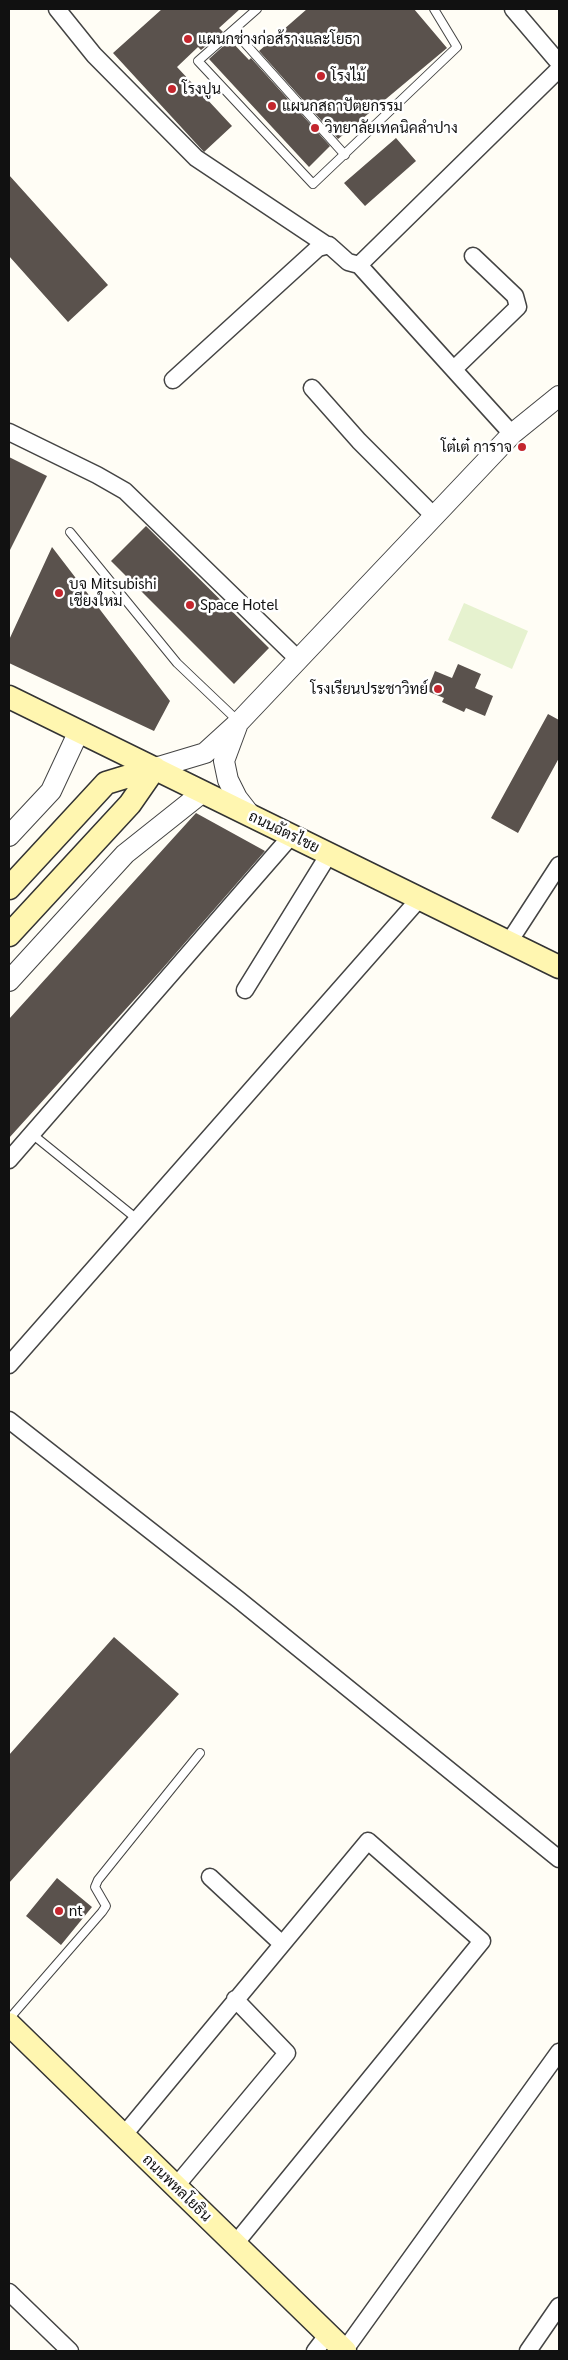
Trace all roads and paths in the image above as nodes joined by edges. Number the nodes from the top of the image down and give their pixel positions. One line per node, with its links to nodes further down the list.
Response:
1 (57, 9): 9 (street)
2 (257, 9): 5 (lane)
3 (434, 9): 8 (lane)
4 (513, 9): 6 (street)
5 (234, 31): 8 (lane); 8 (lane)
6 (559, 63)
7 (559, 69): 11 (street)
8 (345, 155)
9 (325, 244): 11 (street); 13 (street)
10 (473, 256): 12 (street)
11 (359, 265): 12 (street)
12 (454, 368): 17 (street)
13 (173, 380)
14 (312, 388): 18 (street)
15 (559, 396): 17 (street)
16 (9, 432): 20 (street)
17 (512, 434): 18 (street)
18 (433, 515): 20 (street)
19 (70, 532): 22 (lane)
20 (298, 659): 22 (street)
21 (9, 696): 23 (main road, ถนนฉัตรไชย)
22 (239, 722): 24 (street); 26 (street)
23 (79, 731): 24 (main road, ถนนฉัตรไชย); 28 (street)
24 (155, 768): 25 (main road, ถนนฉัตรไชย); 31 (main road); 33 (main road)
25 (203, 792): 26 (main road, ถนนฉัตรไชย); 36 (street)
26 (252, 816): 27 (main road, ถนนฉัตรไชย)
27 (292, 835): 29 (main road, ถนนฉัตรไชย); 38 (street)
28 (9, 836)
29 (329, 854): 32 (main road, ถนนฉัตรไชย); 37 (street)
30 (559, 865): 34 (street)
31 (9, 888)
32 (420, 898): 34 (main road, ถนนฉัตรไชย); 40 (street)
33 (9, 935)
34 (509, 942): 35 (main road, ถนนฉัตรไชย)
35 (559, 967)
36 (9, 981)
37 (245, 990)
38 (32, 1134): 39 (street); 40 (lane)
39 (9, 1160)
40 (137, 1219): 41 (street)
41 (9, 1365)
42 (9, 1420): 44 (street)
43 (200, 1753): 48 (lane)
44 (559, 1860)
45 (210, 1876): 46 (street)
46 (282, 1944): 47 (street); 53 (street)
47 (235, 1999): 51 (street); 52 (street)
48 (9, 2019)
49 (9, 2024): 51 (main road, ถนนพหลโยธิน)
50 (559, 2052): 58 (street)
51 (124, 2136): 52 (main road, ถนนพหลโยธิน)
52 (176, 2186): 53 (main road, ถนนพหลโยธิน)
53 (235, 2244): 56 (main road, ถนนพหลโยธิน)
54 (9, 2292): 57 (street)
55 (559, 2306): 59 (street)
56 (321, 2343): 58 (main road, ถนนพหลโยธิน)
57 (70, 2351)
58 (345, 2351)
59 (528, 2351)

